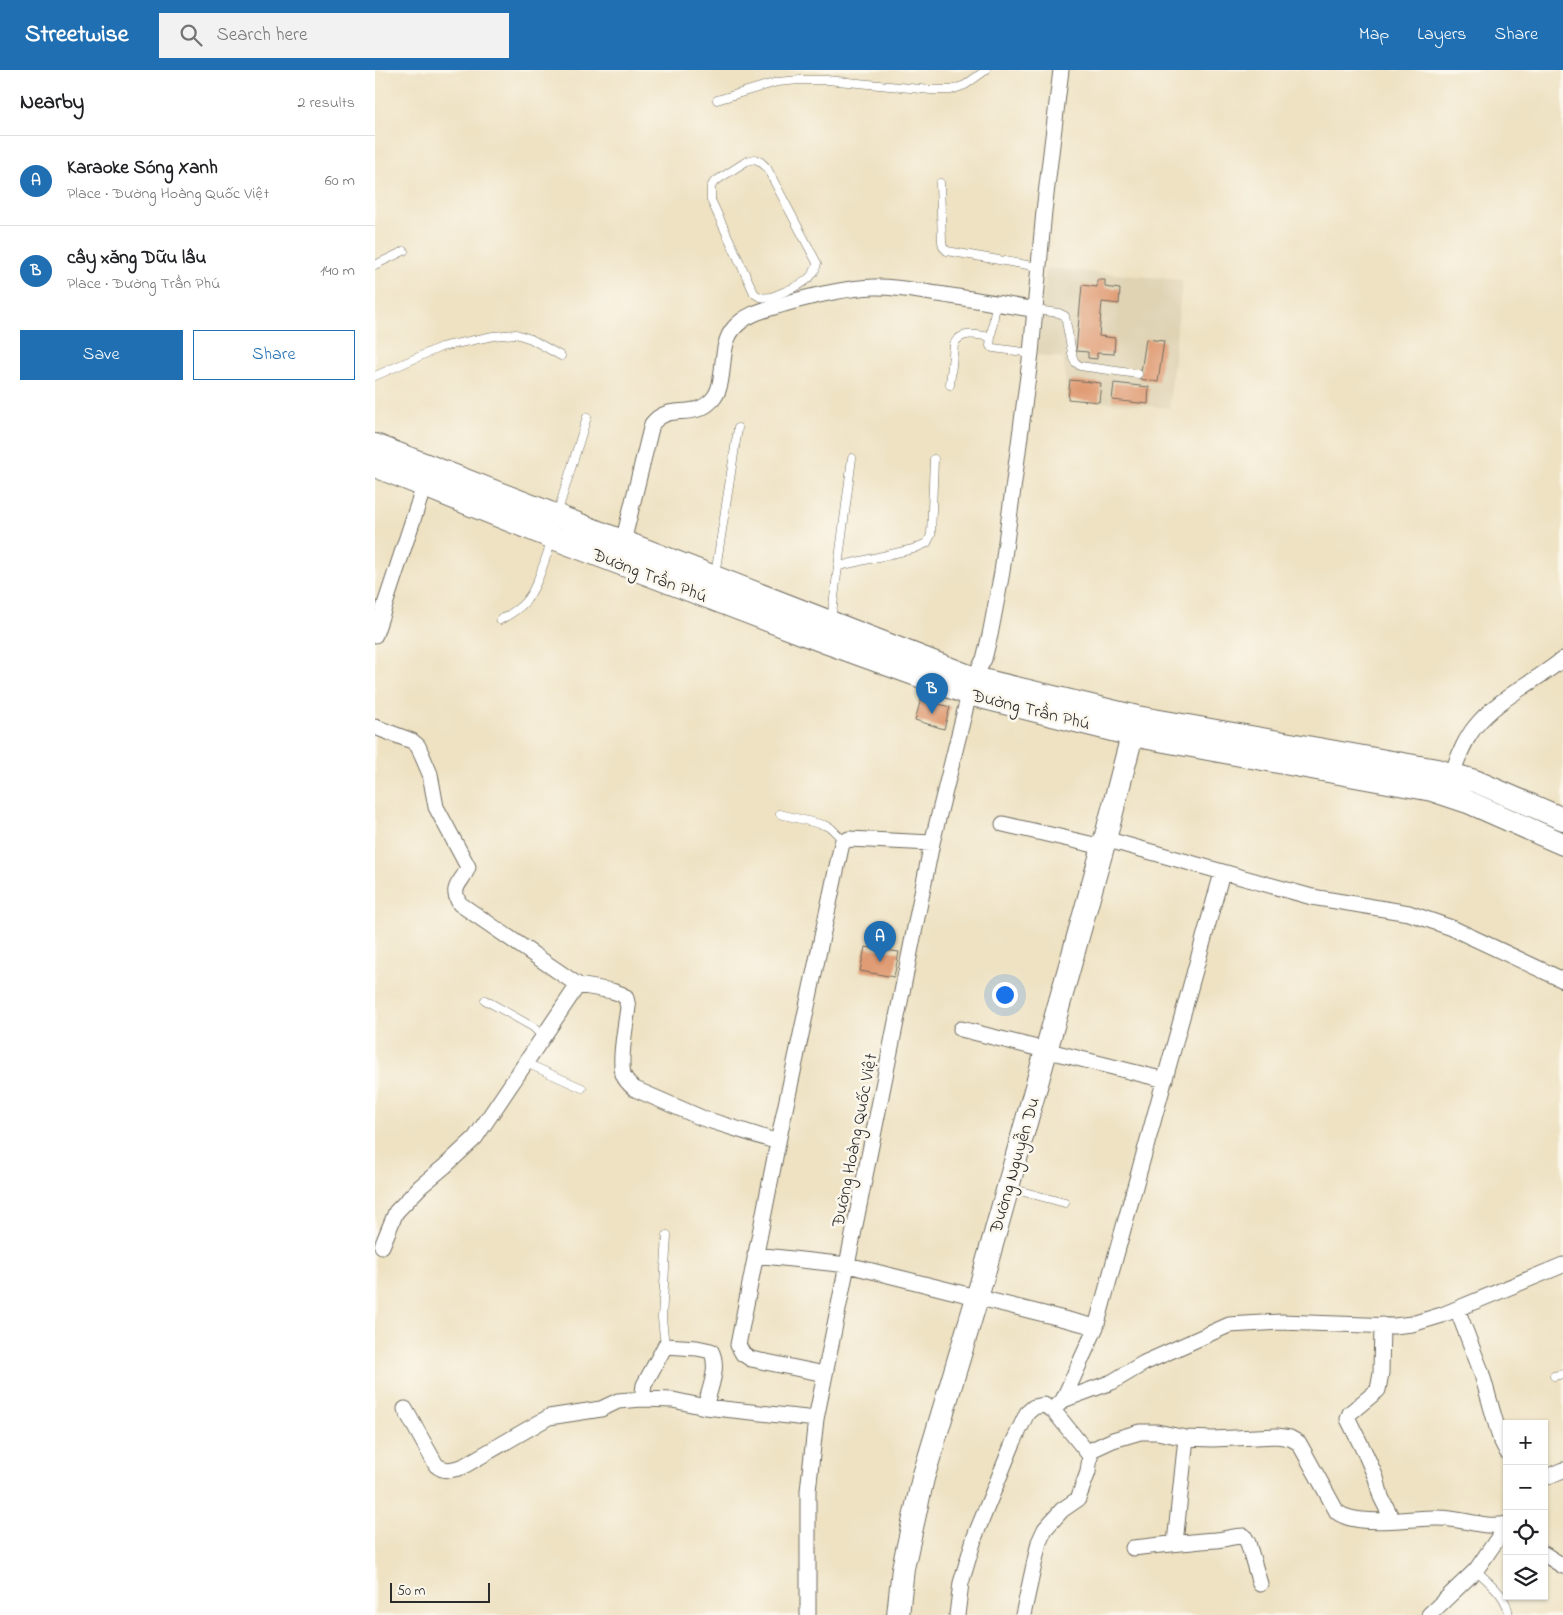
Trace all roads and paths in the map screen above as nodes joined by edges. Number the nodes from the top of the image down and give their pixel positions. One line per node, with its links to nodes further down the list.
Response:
1 (986, 70): 3 (lane)
2 (1061, 70): 7 (street, Đường Hoàng Quốc Việt)
3 (717, 100)
4 (940, 183): 7 (lane)
5 (404, 250): 6 (lane)
6 (375, 265)
7 (1039, 267): 11 (street, Đường Hoàng Quốc Việt)
8 (806, 281): 8 (lane); 9 (lane)
9 (813, 297): 10 (street); 26 (street)
10 (997, 303): 11 (street); 12 (lane)
11 (1035, 310): 13 (street, Đường Hoàng Quốc Việt); 15 (lane)
12 (991, 337): 13 (lane); 17 (lane)
13 (1031, 353): 33 (street, Đường Hoàng Quốc Việt)
14 (561, 356): 16 (lane)
15 (1138, 374)
16 (375, 376)
17 (950, 385)
18 (587, 416): 25 (lane)
19 (738, 428): 28 (lane)
20 (375, 445): 24 (main road, Đường Trần Phú)
21 (852, 458): 27 (lane)
22 (934, 459): 27 (lane)
23 (375, 466): 24 (main road, Đường Trần Phú)
24 (427, 476): 25 (main road, Đường Trần Phú); 31 (street)
25 (555, 527): 26 (main road, Đường Trần Phú); 29 (lane); 33 (main road, Đường Trần Phú)
26 (623, 542): 28 (main road, Đường Trần Phú)
27 (839, 566): 30 (lane)
28 (715, 577): 30 (main road, Đường Trần Phú)
29 (499, 620)
30 (831, 623): 33 (main road, Đường Trần Phú)
31 (375, 634)
32 (1563, 659): 36 (street)
33 (972, 686): 34 (main road, Đường Trần Phú); 41 (street, Đường Hoàng Quốc Việt)
34 (1134, 726): 36 (main road, Đường Trần Phú); 42 (main road, Đường Nguyễn Du)
35 (375, 727): 46 (street)
36 (1448, 784): 38 (main road, Đường Trần Phú); 43 (main road, Đường Trần Phú)
37 (780, 814): 40 (lane)
38 (1563, 819)
39 (1003, 824): 42 (street)
40 (844, 841): 41 (street); 54 (street)
41 (932, 843): 60 (street, Đường Hoàng Quốc Việt)
42 (1104, 843): 44 (street); 50 (main road, Đường Nguyễn Du)
43 (1563, 844)
44 (1222, 873): 45 (street); 52 (street)
45 (1563, 980)
46 (578, 985): 49 (street); 54 (street)
47 (485, 1000): 49 (lane)
48 (961, 1029): 50 (street)
49 (543, 1037): 51 (street)
50 (1046, 1051): 52 (street); 55 (main road, Đường Nguyễn Du)
51 (525, 1063): 53 (lane); 58 (street)
52 (1165, 1080): 65 (street)
53 (582, 1088)
54 (778, 1142): 59 (street)
55 (1008, 1188): 56 (lane); 62 (main road, Đường Nguyễn Du)
56 (1065, 1203)
57 (667, 1235): 66 (lane)
58 (382, 1246)
59 (755, 1256): 60 (street); 67 (street)
60 (849, 1264): 62 (street); 67 (street, Đường Hoàng Quốc Việt)
61 (1563, 1265): 63 (street)
62 (977, 1298): 65 (street); 90 (main road, Đường Nguyễn Du)
63 (1457, 1309): 64 (street); 76 (street)
64 (1382, 1326): 71 (street); 80 (street)
65 (1095, 1327): 71 (street)
66 (665, 1346): 70 (street); 72 (street)
67 (825, 1374): 74 (street, Đường Hoàng Quốc Việt)
68 (1563, 1374): 69 (lane)
69 (1554, 1376)
70 (642, 1399): 72 (street); 73 (street)
71 (1058, 1405): 77 (street); 91 (street)
72 (705, 1408): 74 (street)
73 (405, 1409)
74 (817, 1418): 89 (street, Đường Hoàng Quốc Việt)
75 (1186, 1438): 77 (street); 80 (street); 83 (street)
76 (1503, 1444)
77 (1087, 1452): 92 (street)
78 (1563, 1470): 79 (street)
79 (1548, 1476)
80 (1392, 1519): 81 (street)
81 (1503, 1525)
82 (1503, 1530): 87 (street)
83 (1175, 1543): 84 (street); 88 (street)
84 (1133, 1548)
85 (1546, 1555): 86 (street)
86 (1563, 1566)
87 (1476, 1570): 93 (street); 94 (lane)
88 (1260, 1584)
89 (808, 1615)
90 (898, 1615)
91 (957, 1615)
92 (1023, 1615)
93 (1429, 1615)
94 (1509, 1615)

